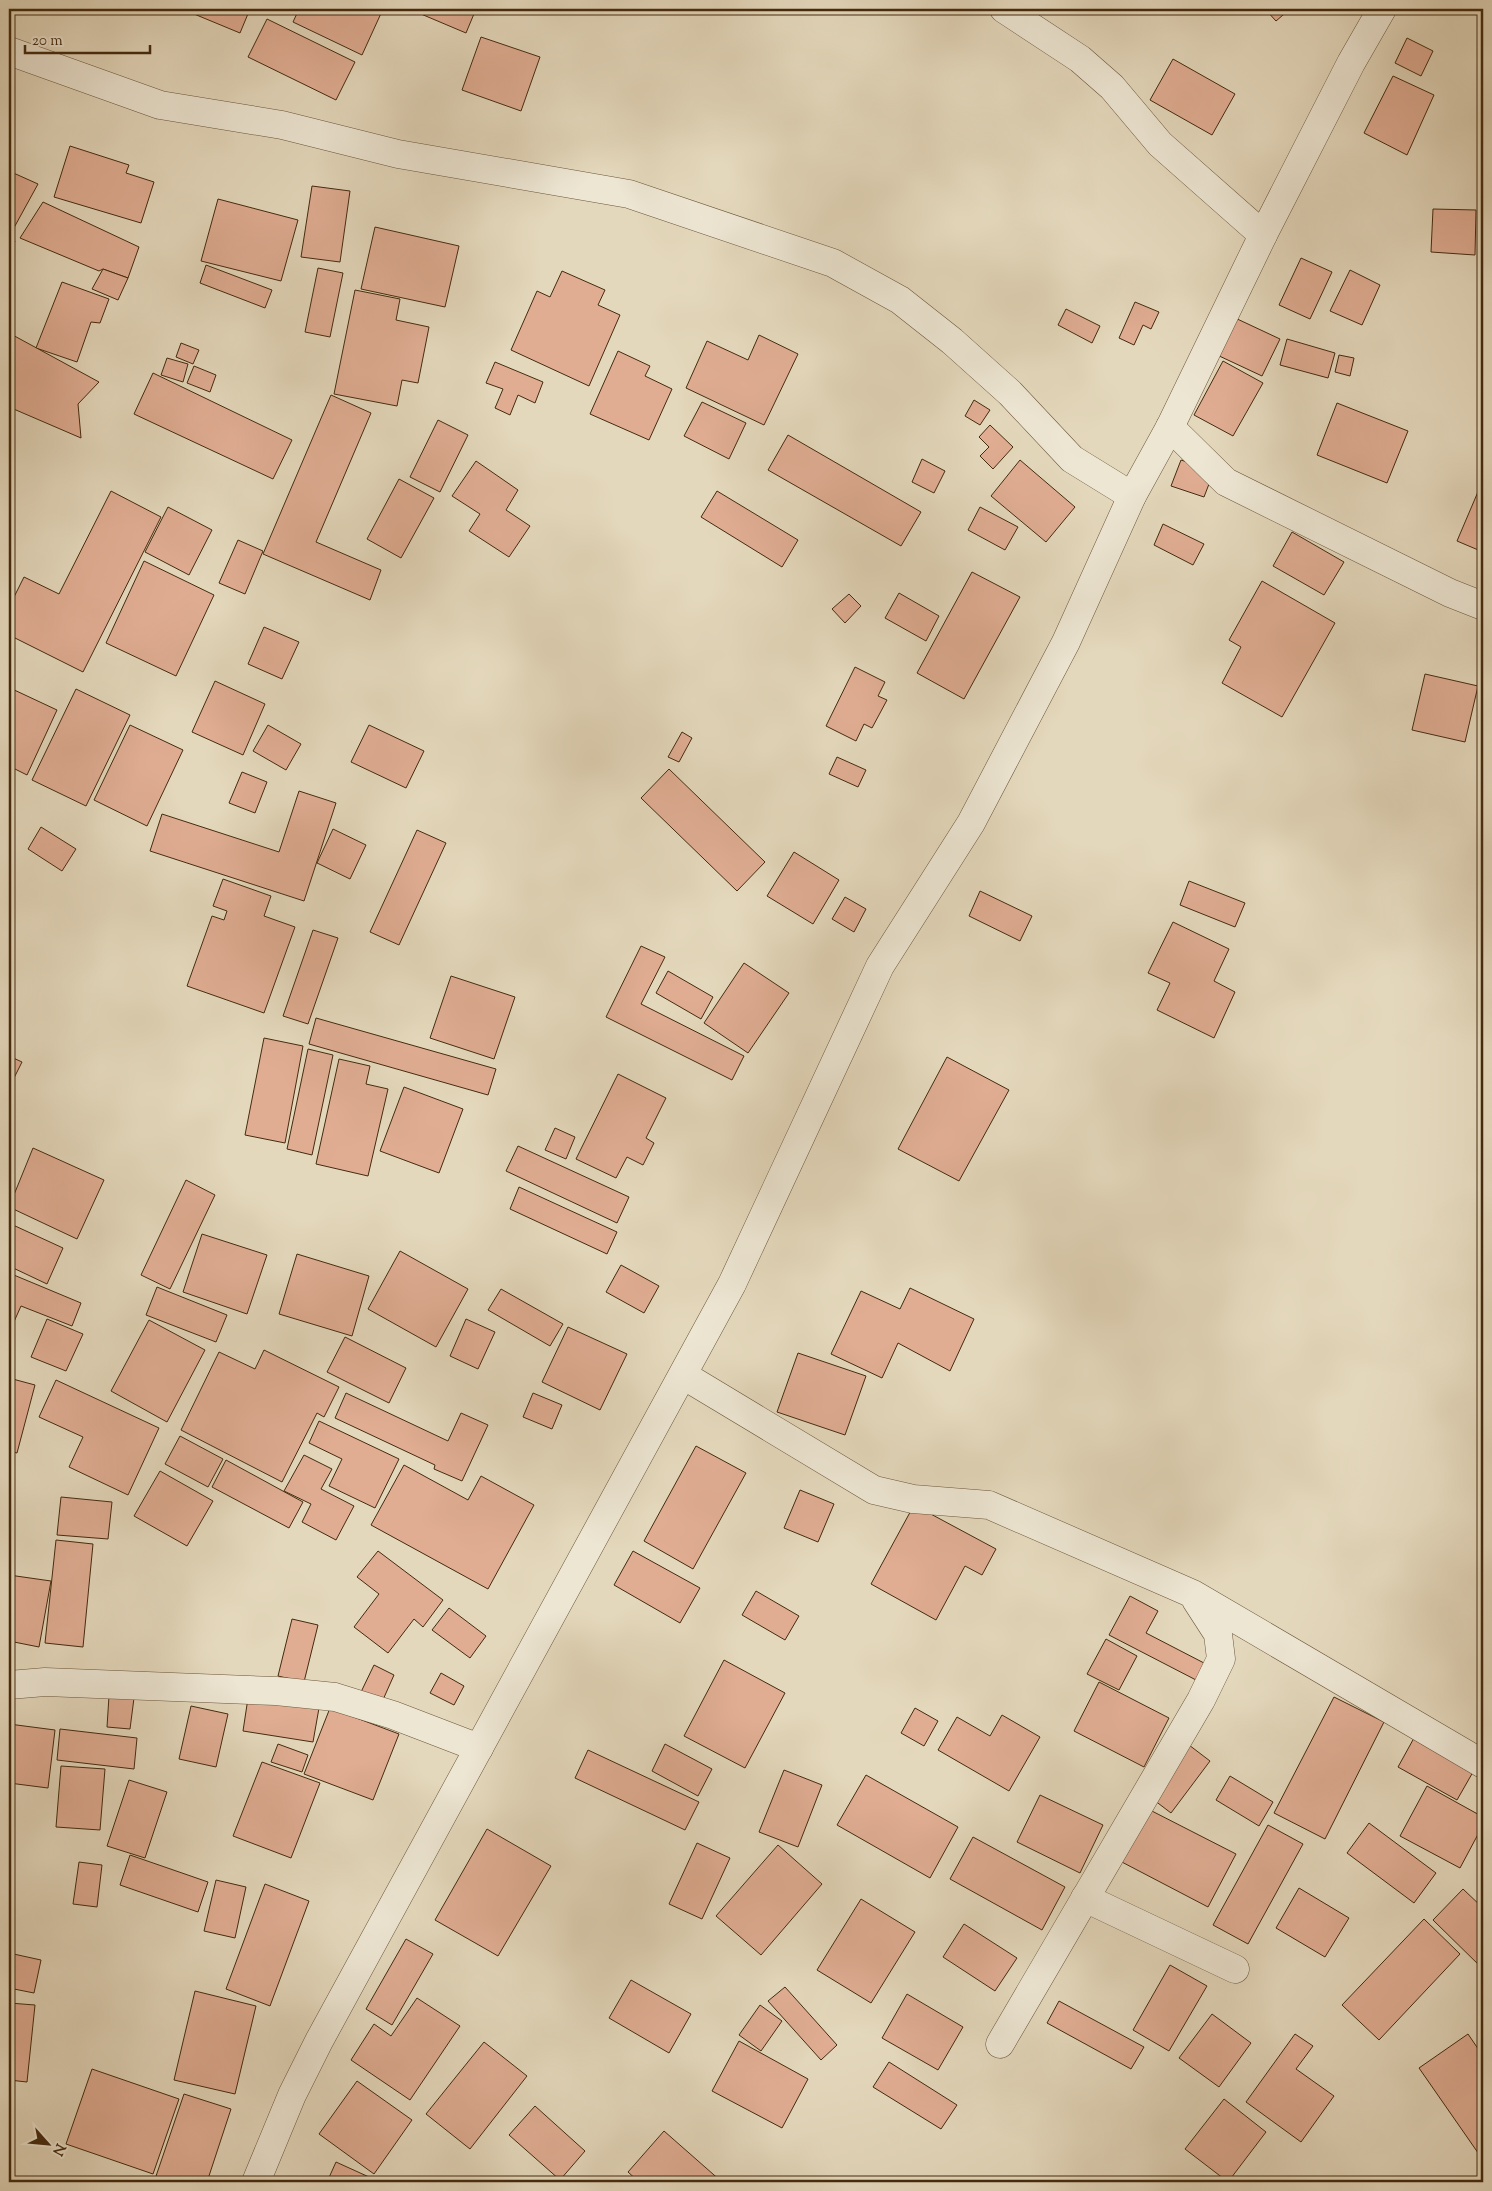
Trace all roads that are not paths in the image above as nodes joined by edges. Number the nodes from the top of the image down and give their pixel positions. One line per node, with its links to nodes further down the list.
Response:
1 (1004, 9): 4 (street)
2 (1382, 9): 4 (street)
3 (9, 51): 6 (street)
4 (1263, 235): 5 (street)
5 (1170, 427): 6 (street); 7 (street)
6 (1132, 496): 8 (street)
7 (1483, 606)
8 (683, 1375): 9 (street); 11 (street)
9 (1193, 1594): 12 (street); 13 (street)
10 (9, 1685): 11 (street)
11 (479, 1748): 16 (street)
12 (1483, 1764)
13 (1085, 1898): 14 (street); 15 (street)
14 (1235, 1969)
15 (1000, 2044)
16 (256, 2182)

